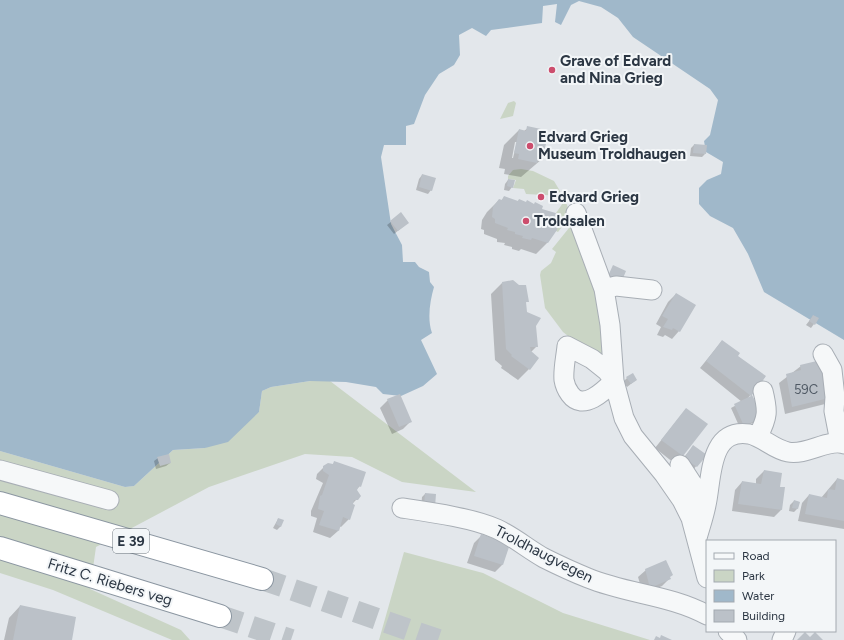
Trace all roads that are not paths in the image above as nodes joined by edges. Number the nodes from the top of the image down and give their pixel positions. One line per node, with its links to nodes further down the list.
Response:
1 (576, 213): 2 (street)
2 (604, 289): 3 (street); 5 (street)
3 (652, 290)
4 (823, 354): 8 (street)
5 (614, 381): 5 (street); 15 (street)
6 (763, 391): 7 (street)
7 (758, 436): 8 (street); 13 (street)
8 (842, 443)
9 (680, 465): 13 (street)
10 (0, 470): 11 (street)
11 (109, 500)
12 (0, 503): 18 (highway, E 39)
13 (706, 505): 15 (street)
14 (402, 508): 19 (street, Troldhaugvegen)
15 (696, 538): 17 (street)
16 (0, 548): 20 (highway, Fritz C. Riebers veg)
17 (706, 575)
18 (262, 579)
19 (706, 615)
20 (220, 616)
21 (729, 632): 22 (street)
22 (737, 640)

